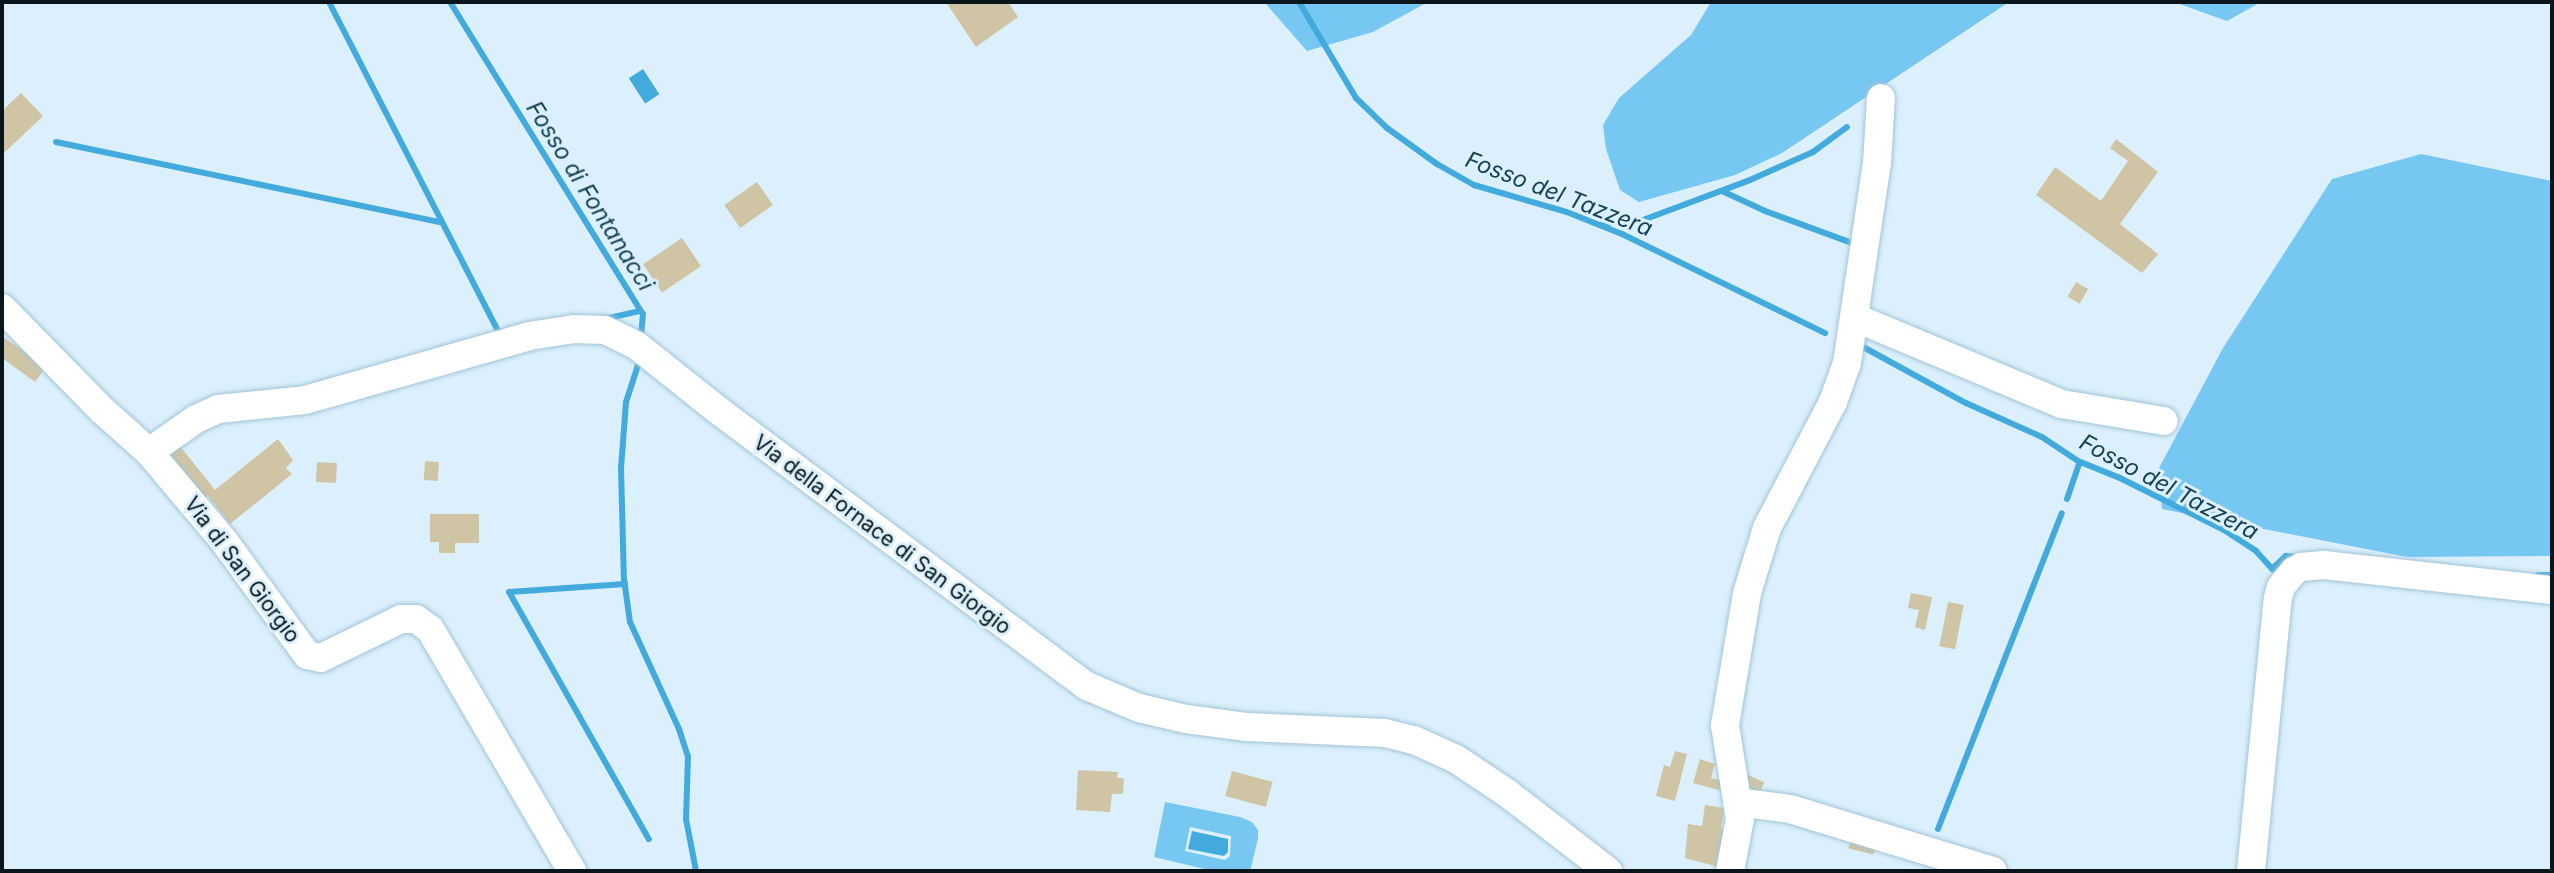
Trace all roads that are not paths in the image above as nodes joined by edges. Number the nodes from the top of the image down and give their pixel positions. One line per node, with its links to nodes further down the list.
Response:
1 (1881, 98): 3 (street)
2 (2, 308): 5 (street, Via di San Giorgio)
3 (1856, 318): 4 (street); 7 (street)
4 (2164, 421)
5 (149, 452): 8 (street, Via di San Giorgio); 9 (street, Via della Fornace di San Giorgio)
6 (2552, 590): 12 (street)
7 (1737, 802): 10 (street); 11 (street)
8 (572, 871)
9 (1608, 871)
10 (1730, 871)
11 (1993, 871)
12 (2251, 871)

